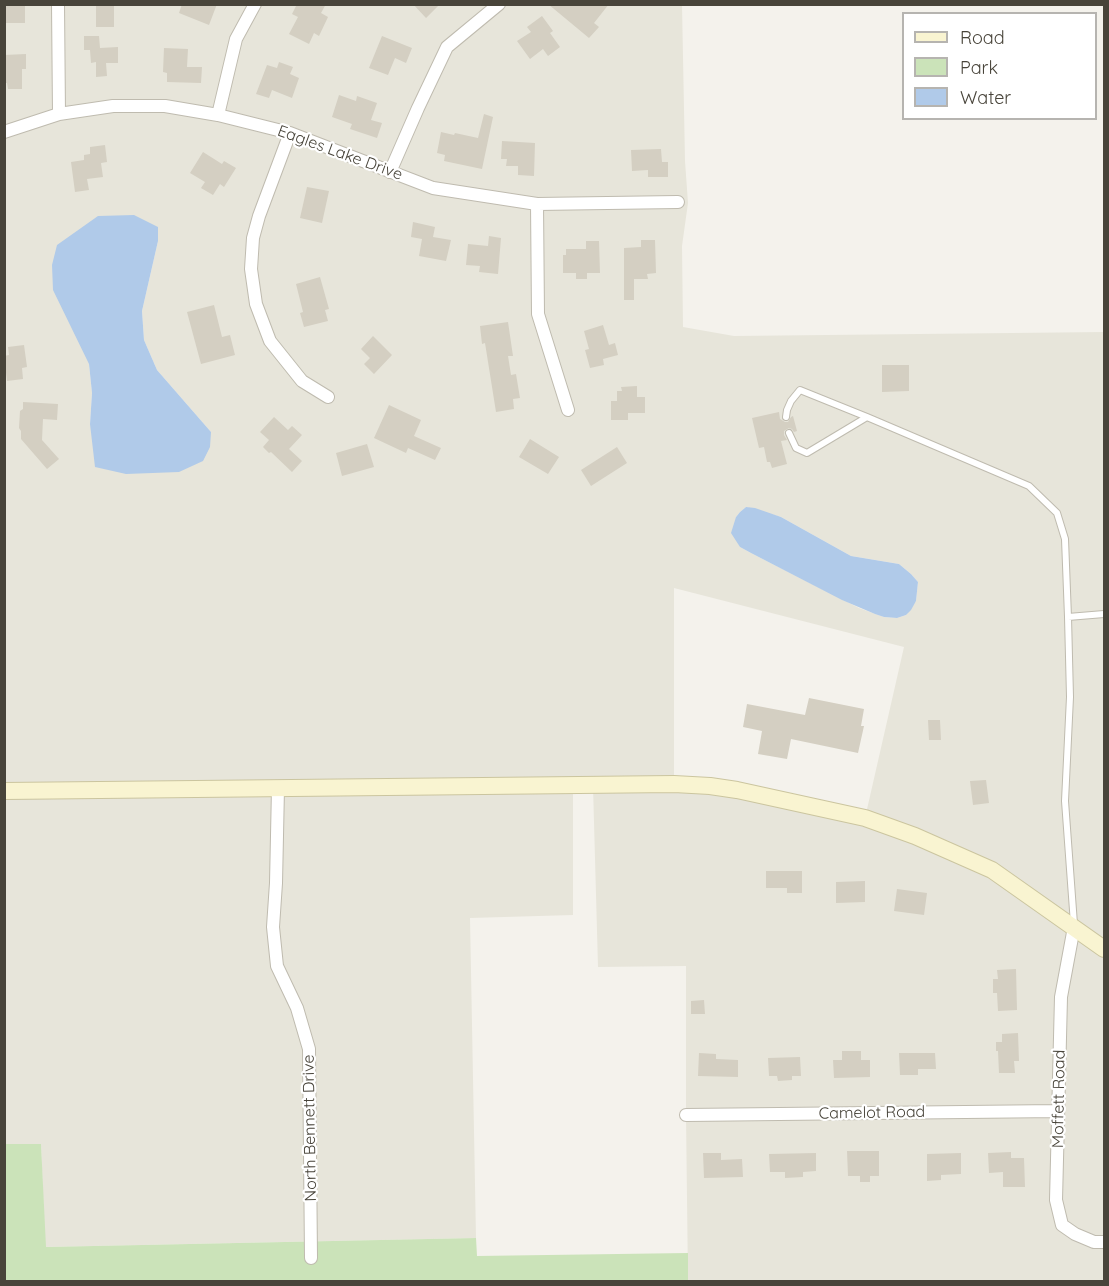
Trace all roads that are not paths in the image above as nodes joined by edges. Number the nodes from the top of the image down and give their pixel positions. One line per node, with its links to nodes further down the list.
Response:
1 (58, 4): 4 (street)
2 (255, 4): 5 (street)
3 (499, 4): 8 (street)
4 (59, 114): 5 (street, Eagles Lake Drive); 6 (street, Eagles Lake Drive)
5 (218, 115): 7 (street, Eagles Lake Drive)
6 (4, 132)
7 (290, 133): 8 (street, Eagles Lake Drive); 11 (street)
8 (390, 172): 10 (street, Eagles Lake Drive)
9 (678, 202): 10 (street, Eagles Lake Drive)
10 (537, 204): 12 (street)
11 (328, 397)
12 (568, 410)
13 (786, 417): 14 (lane)
14 (867, 417): 15 (lane); 17 (lane)
15 (789, 433)
16 (1104, 614): 17 (lane)
17 (1068, 617): 20 (lane)
18 (278, 788): 19 (main road); 20 (main road); 25 (street, North Bennett Drive)
19 (4, 791)
20 (1074, 927): 21 (main road); 22 (street, Moffett Road)
21 (1104, 949)
22 (1058, 1111): 23 (street, Camelot Road); 24 (street, Moffett Road)
23 (686, 1115)
24 (1104, 1242)
25 (311, 1258)

